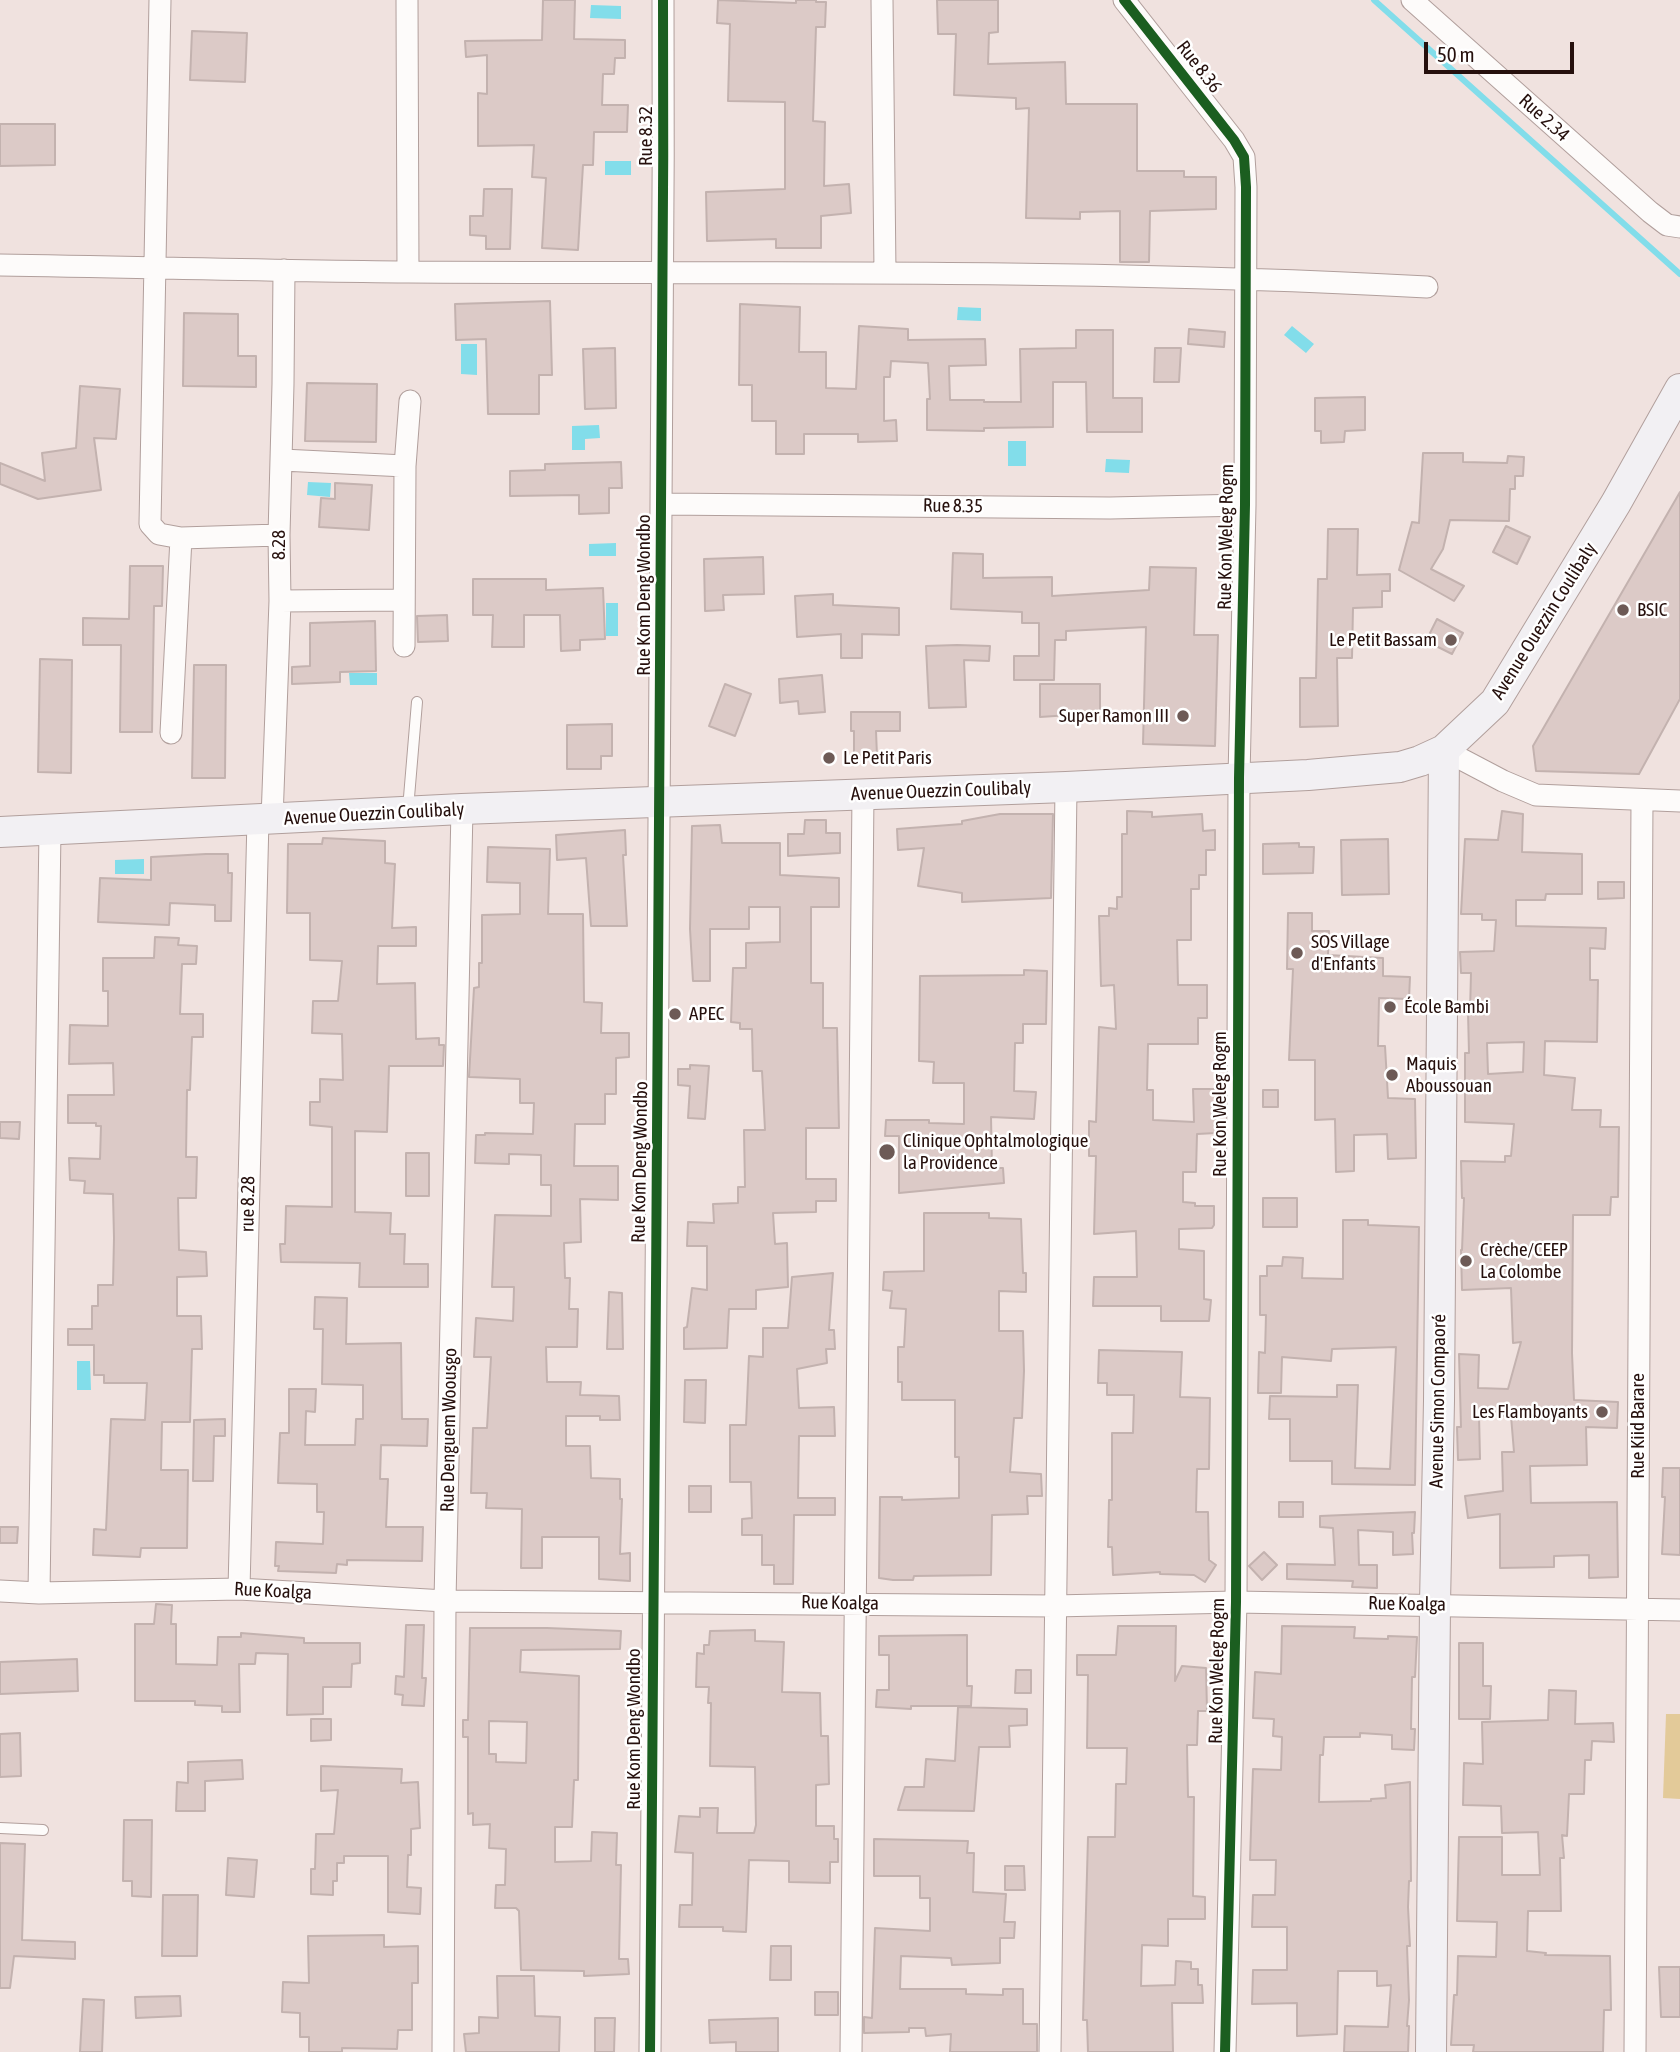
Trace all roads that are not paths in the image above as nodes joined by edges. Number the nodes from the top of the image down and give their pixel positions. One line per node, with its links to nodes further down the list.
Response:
1 (160, 0): 10 (street)
2 (407, 0): 13 (street)
3 (663, 0): 12 (street, Rue 8.32)
4 (882, 0): 14 (street)
5 (1124, 0): 7 (street, Rue 8.36)
6 (1412, 0): 8 (street, Rue 2.34)
7 (1244, 157): 15 (street, Rue Kon Weleg Rogm)
8 (1680, 227)
9 (0, 265): 10 (street)
10 (155, 268): 11 (street); 24 (street)
11 (284, 270): 13 (street); 19 (street, 8.28)
12 (664, 271): 13 (street); 14 (street); 21 (street, Rue Kom Deng Wondbo)
13 (408, 272)
14 (885, 272): 15 (street)
15 (1244, 279): 16 (street); 22 (street, Rue Kon Weleg Rogm)
16 (1427, 287)
17 (1680, 389): 30 (main road, Avenue Ouezzin Coulibaly)
18 (410, 401): 20 (street)
19 (282, 460): 20 (street); 23 (street, 8.28)
20 (405, 466): 25 (street)
21 (662, 504): 22 (street, Rue 8.35); 36 (street, Rue Kom Deng Wondbo)
22 (1245, 505): 31 (street, Rue Kon Weleg Rogm)
23 (279, 535): 24 (street); 26 (street, 8.28)
24 (181, 538): 29 (street)
25 (404, 600): 26 (street); 27 (street)
26 (280, 601): 39 (street, 8.28)
27 (404, 646)
28 (416, 702): 38 (lane)
29 (171, 733)
30 (1444, 750): 31 (main road, Avenue Ouezzin Coulibaly); 34 (street); 49 (main road, Avenue Simon Compaoré)
31 (1239, 778): 32 (main road, Avenue Ouezzin Coulibaly); 47 (street, Rue Kon Weleg Rogm)
32 (1066, 787): 33 (main road, Avenue Ouezzin Coulibaly); 50 (street)
33 (863, 793): 36 (main road, Avenue Ouezzin Coulibaly); 48 (street)
34 (1642, 800): 35 (street); 52 (street, Rue Kiid Barare)
35 (1680, 801)
36 (661, 803): 37 (main road, Avenue Ouezzin Coulibaly); 46 (street, Rue Kom Deng Wondbo)
37 (462, 809): 38 (main road, Avenue Ouezzin Coulibaly); 45 (street, Rue Denguem Woousgo)
38 (408, 812): 39 (main road, Avenue Ouezzin Coulibaly)
39 (265, 819): 40 (main road, Avenue Ouezzin Coulibaly); 42 (street, rue 8.28)
40 (50, 830): 41 (main road, Avenue Ouezzin Coulibaly); 44 (street)
41 (0, 832)
42 (239, 1589): 44 (street, Rue Koalga); 45 (street, Rue Koalga)
43 (0, 1591): 44 (street, Rue Koalga)
44 (39, 1592)
45 (445, 1601): 46 (street, Rue Koalga); 55 (street, Rue Denguem Woousgo)
46 (652, 1601): 48 (street, Rue Koalga); 56 (street, Rue Kom Deng Wondbo)
47 (1236, 1602): 49 (street, Rue Koalga); 50 (street, Rue Koalga); 59 (street, Rue Kon Weleg Rogm)
48 (855, 1603): 50 (street, Rue Koalga); 57 (street)
49 (1434, 1604): 52 (street, Rue Koalga); 60 (main road, Avenue Simon Compaoré)
50 (1054, 1606): 58 (street)
51 (1680, 1610): 52 (street, Rue Koalga)
52 (1637, 1611): 61 (street, Rue Kiid Barare)
53 (0, 1828): 54 (lane)
54 (43, 1829)
55 (443, 2052)
56 (650, 2052)
57 (851, 2052)
58 (1050, 2052)
59 (1225, 2052)
60 (1431, 2052)
61 (1635, 2052)

